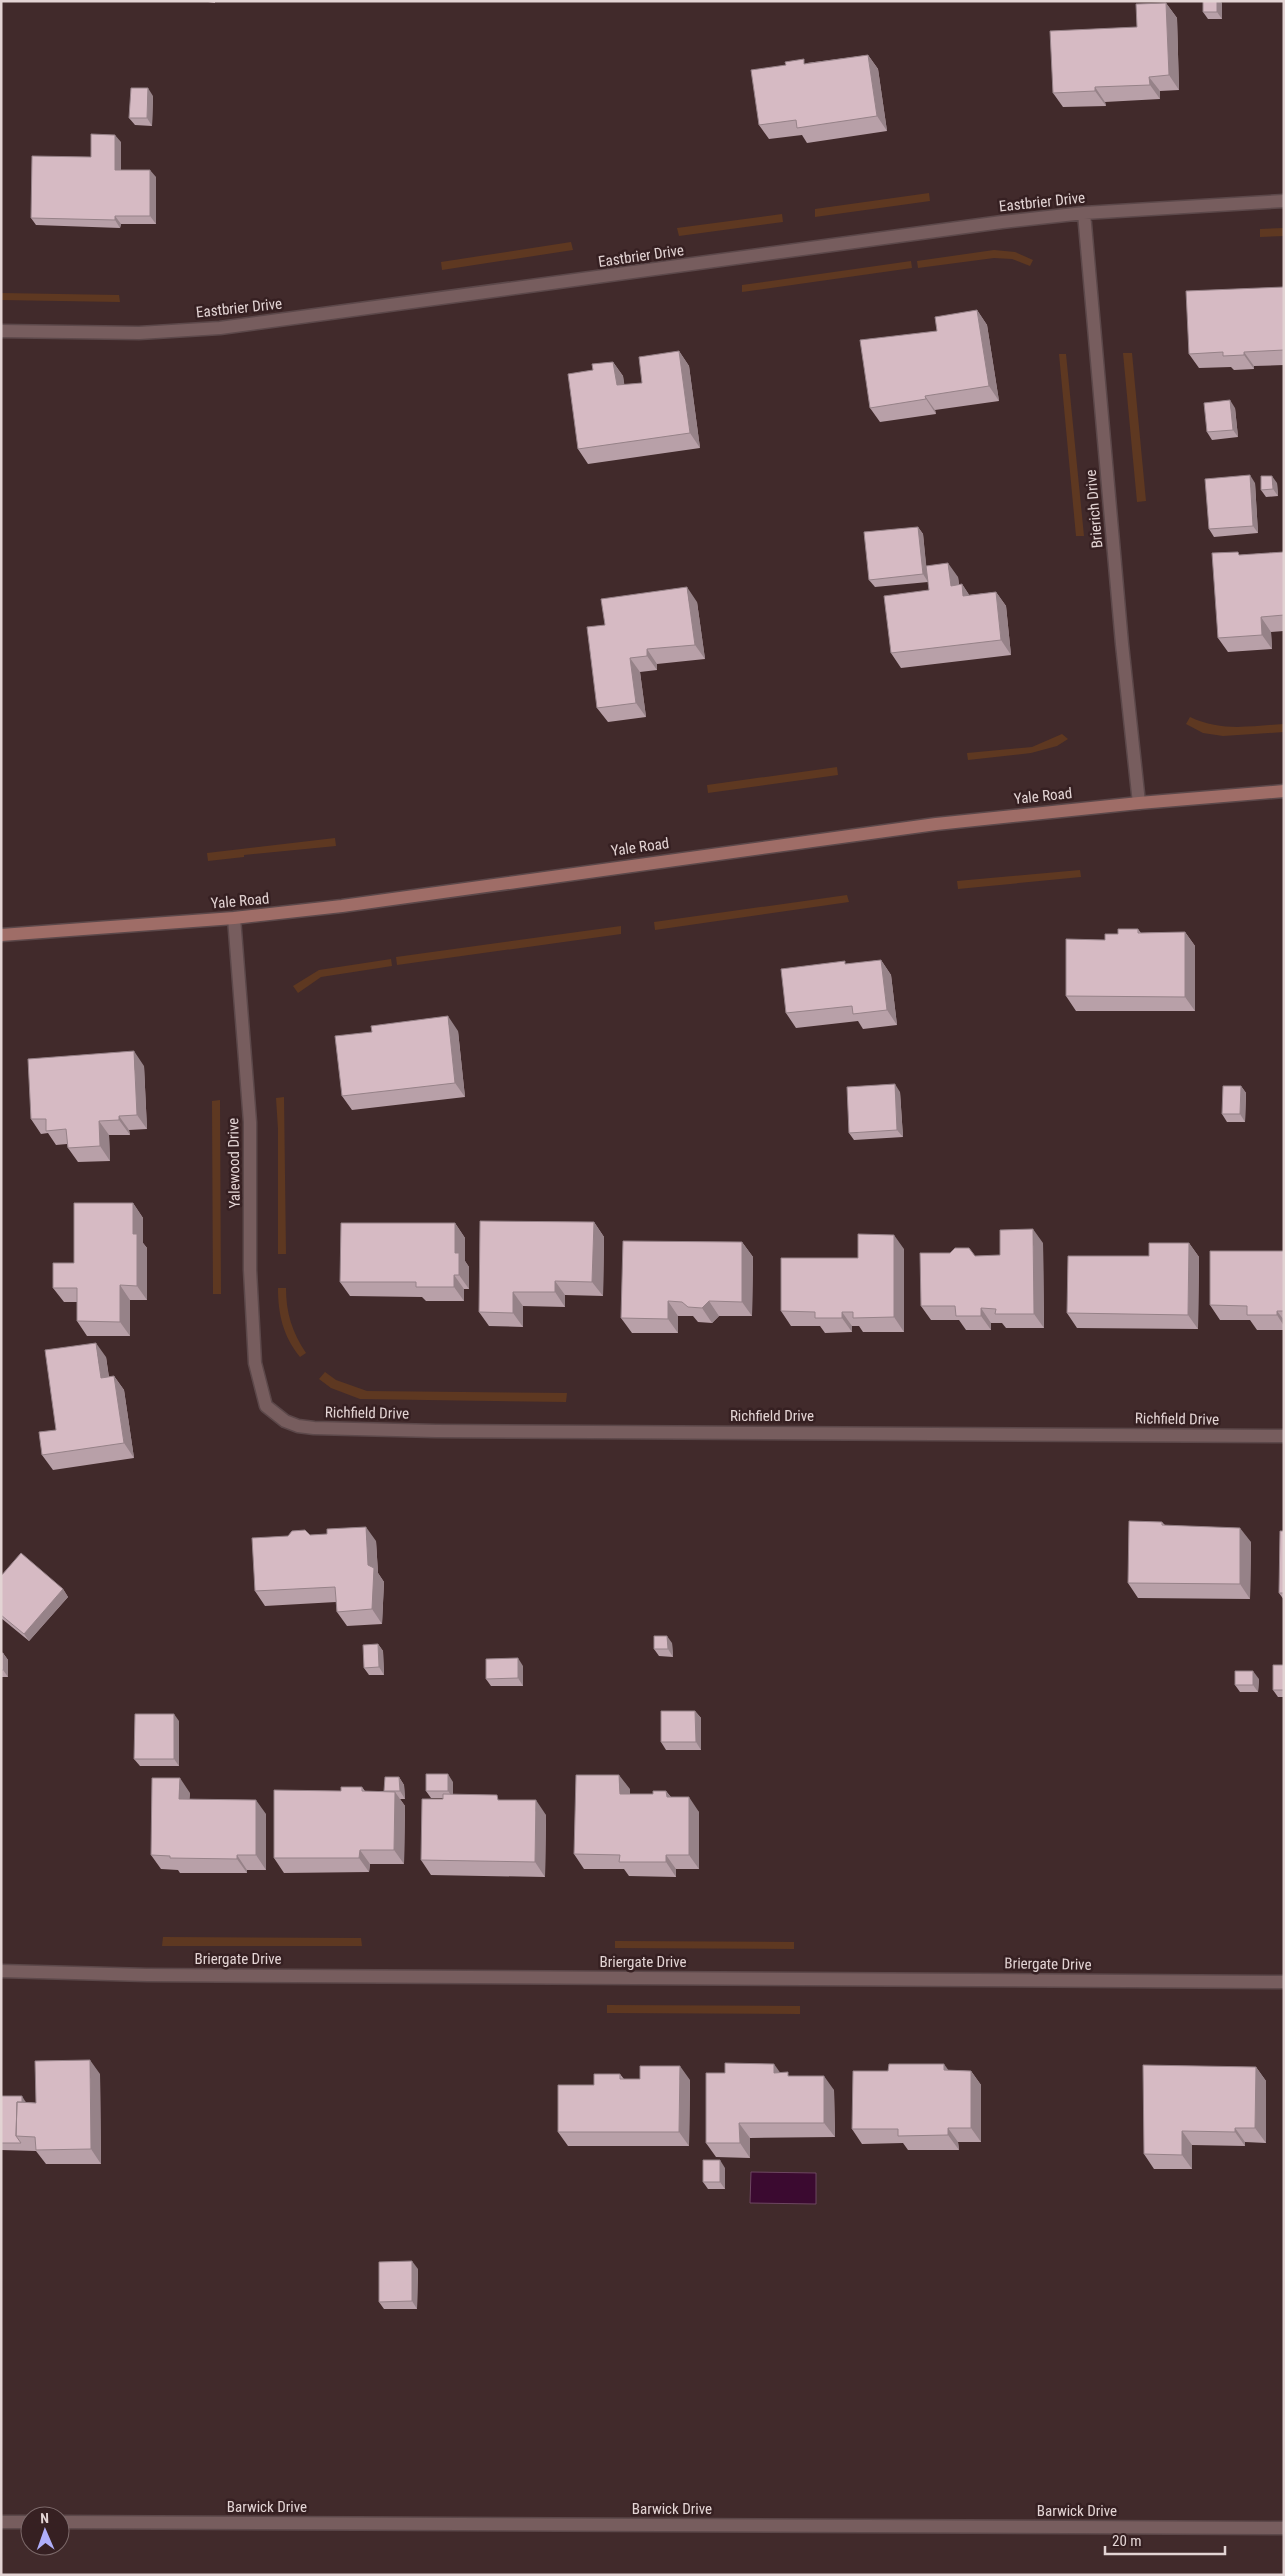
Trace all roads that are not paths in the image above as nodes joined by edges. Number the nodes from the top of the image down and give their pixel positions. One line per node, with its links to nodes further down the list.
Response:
1 (1284, 201): 2 (street, Eastbrier Drive)
2 (1084, 213): 3 (street, Eastbrier Drive); 5 (street, Brierich Drive)
3 (1, 331)
4 (1284, 791): 5 (main road, Yale Road)
5 (1139, 803): 6 (main road, Yale Road)
6 (234, 918): 7 (main road, Yale Road); 8 (street, Yalewood Drive)
7 (1, 935)
8 (266, 1406): 9 (street, Richfield Drive)
9 (1284, 1436)
10 (1, 1971): 11 (street, Briergate Drive)
11 (1284, 1982)
12 (1, 2522): 13 (street)
13 (20, 2522)
14 (70, 2522): 15 (street, Barwick Drive)
15 (1284, 2528)

